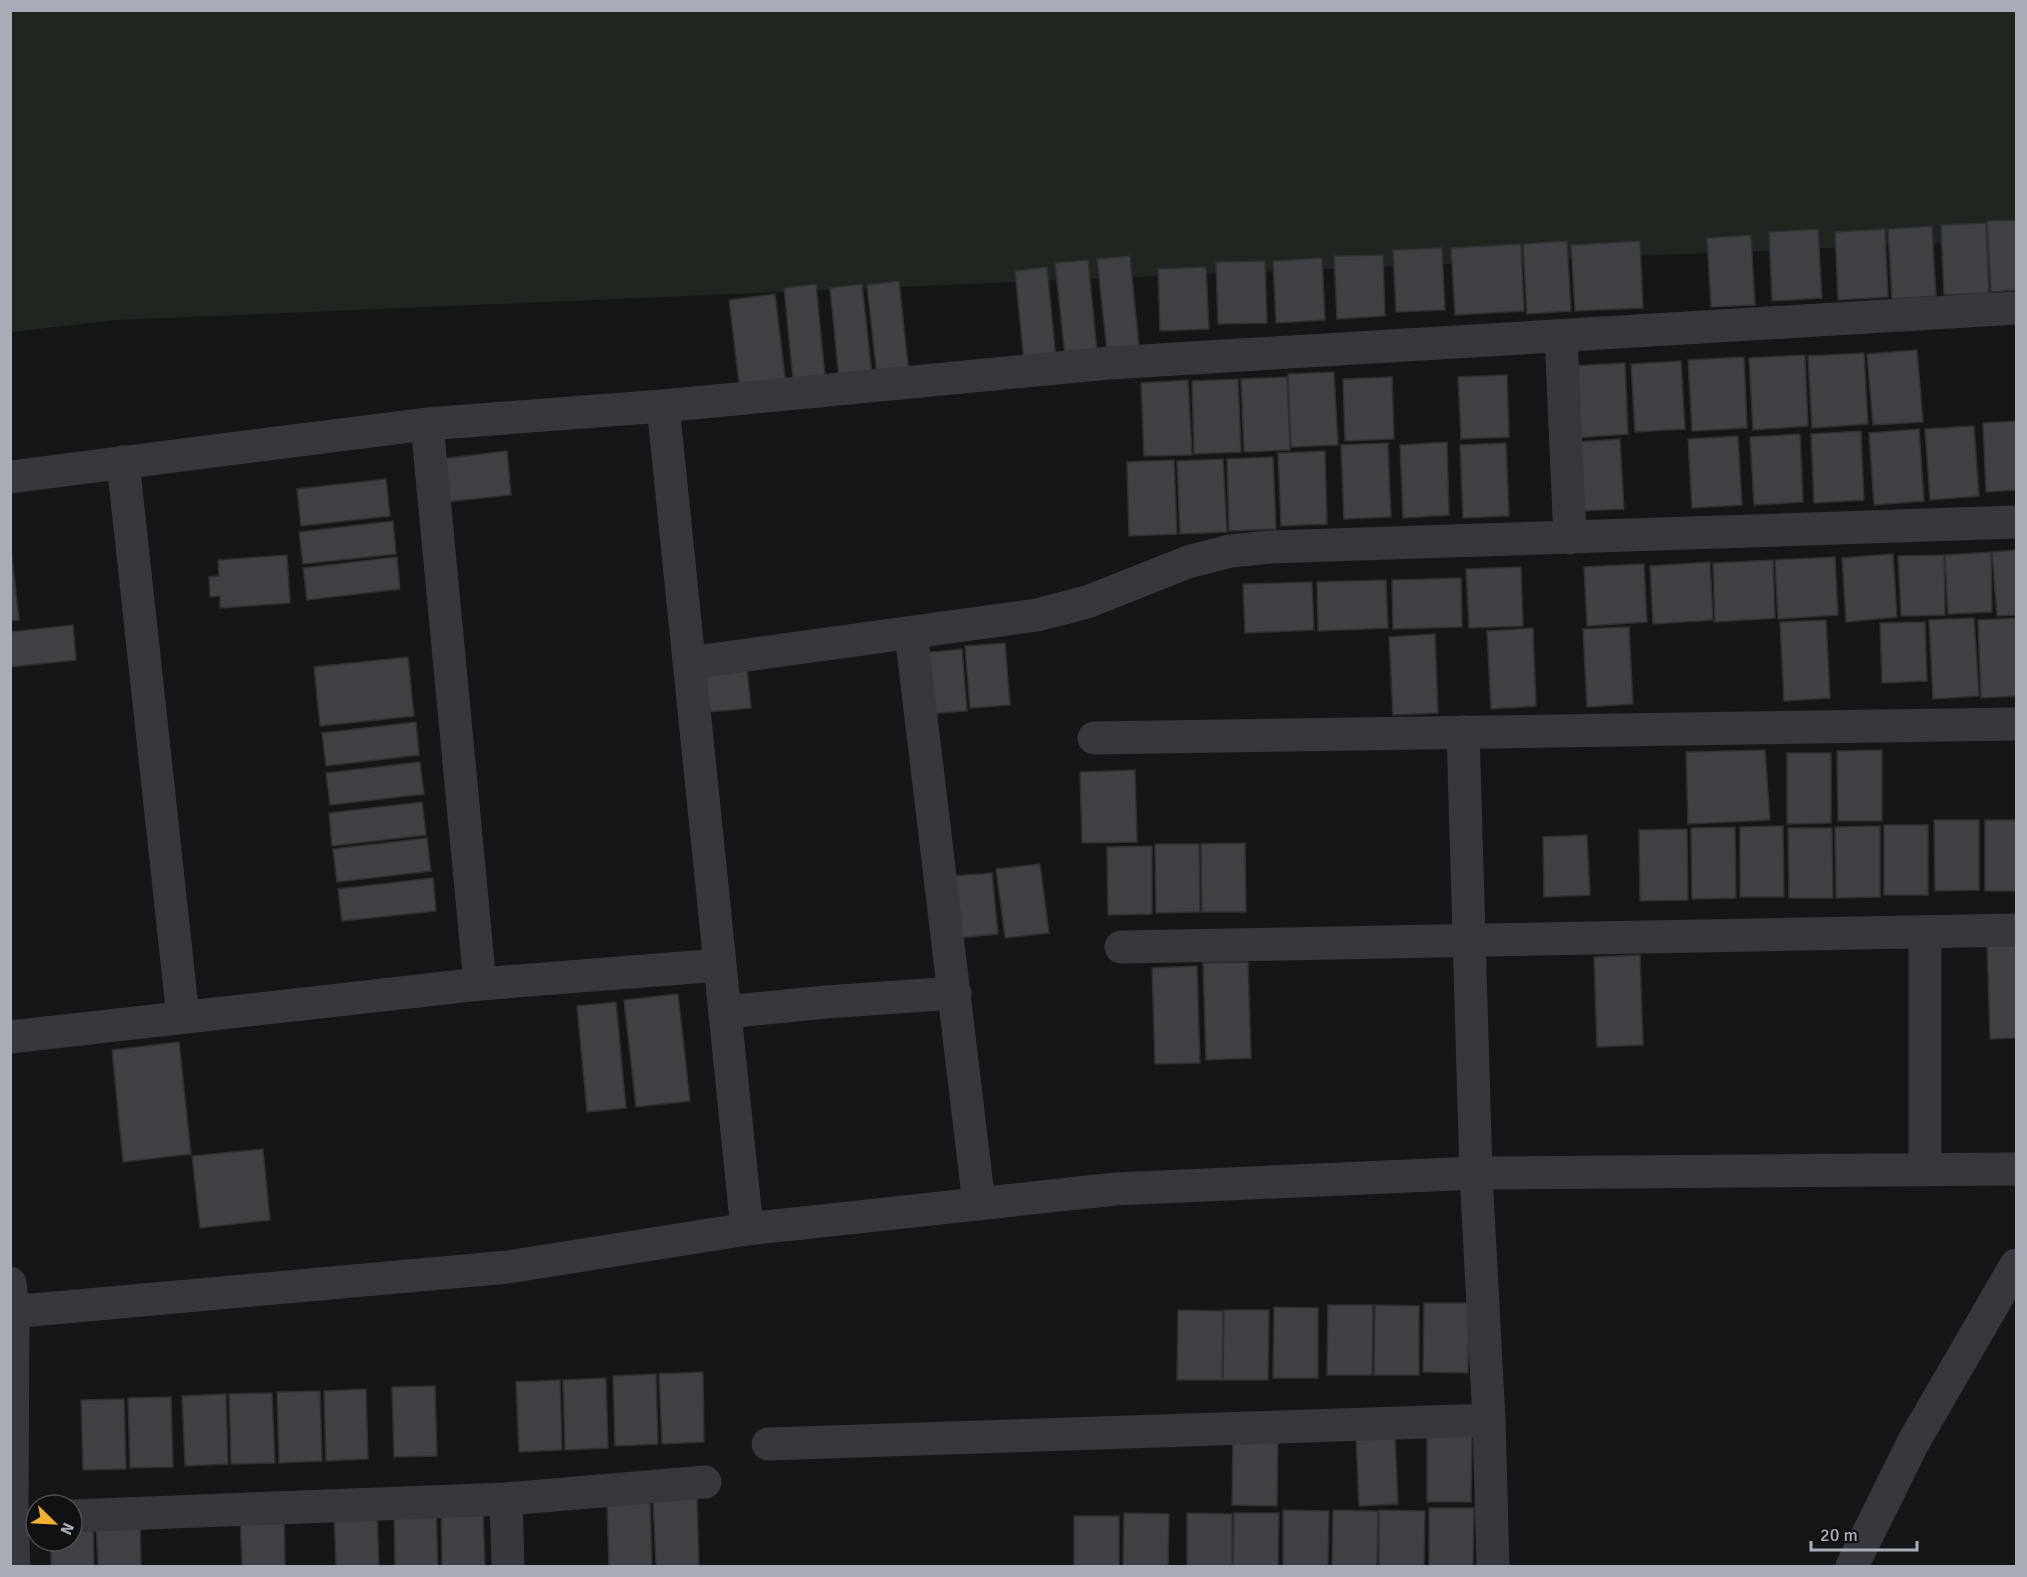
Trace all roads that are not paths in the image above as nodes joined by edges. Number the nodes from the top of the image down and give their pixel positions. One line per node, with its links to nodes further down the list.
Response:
1 (2016, 308): 2 (street)
2 (1561, 336): 3 (street); 8 (street)
3 (663, 406): 4 (street); 10 (street)
4 (427, 423): 5 (street); 19 (street)
5 (123, 462): 6 (street); 22 (street)
6 (10, 477)
7 (2016, 522): 8 (street)
8 (1570, 538): 9 (street)
9 (911, 633): 10 (street); 20 (street)
10 (689, 663): 18 (street)
11 (2016, 724): 12 (street)
12 (1463, 732): 13 (street); 16 (street)
13 (1094, 738)
14 (2016, 930): 15 (street)
15 (1925, 932): 16 (street); 25 (street)
16 (1469, 940): 17 (street); 26 (street)
17 (1121, 947)
18 (720, 965): 19 (street); 21 (street)
19 (480, 984): 22 (street)
20 (954, 993): 21 (street); 27 (street)
21 (725, 1012): 28 (street)
22 (183, 1017): 23 (street)
23 (10, 1037)
24 (2016, 1169): 25 (street)
25 (1925, 1170): 26 (street)
26 (1476, 1173): 27 (street); 31 (street)
27 (979, 1204): 28 (street)
28 (747, 1229): 30 (street)
29 (2014, 1274): 40 (street)
30 (11, 1302): 36 (street)
31 (1489, 1420): 32 (street); 39 (street)
32 (768, 1444)
33 (705, 1482): 34 (street)
34 (506, 1499): 35 (street); 38 (street)
35 (84, 1516)
36 (20, 1518): 37 (street)
37 (14, 1566)
38 (508, 1566)
39 (1493, 1566)
40 (1852, 1566)

